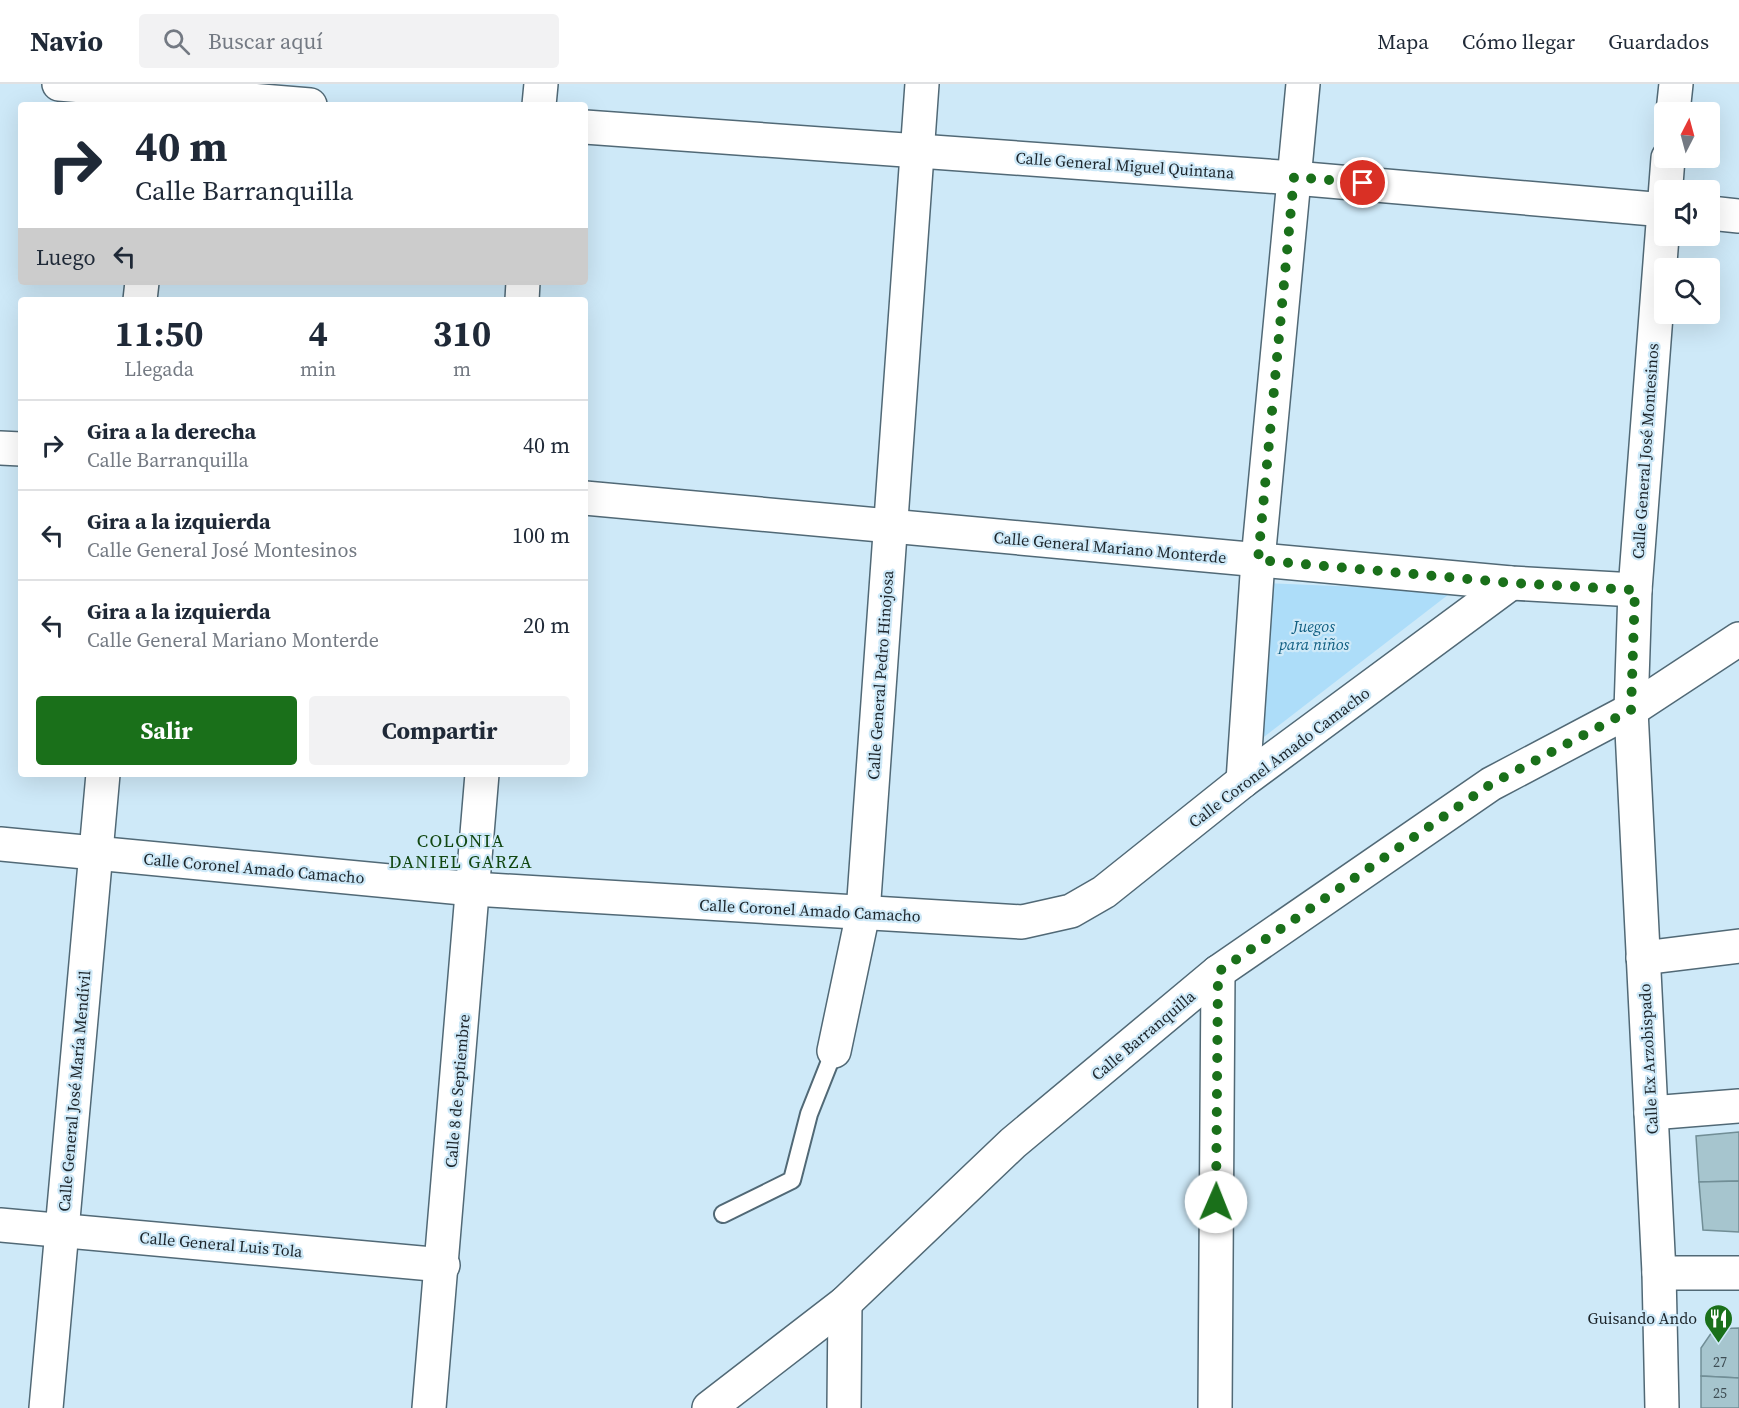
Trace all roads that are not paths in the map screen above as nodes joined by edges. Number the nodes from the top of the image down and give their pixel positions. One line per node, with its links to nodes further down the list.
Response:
1 (59, 84): 6 (street)
2 (541, 84): 8 (street)
3 (922, 84): 11 (street, Calle General Pedro Hinojosa)
4 (1303, 84): 12 (street)
5 (1676, 84): 9 (street)
6 (157, 94): 7 (street)
7 (268, 102)
8 (539, 102)
9 (1674, 102)
10 (588, 126): 11 (street, Calle General Miguel Quintana)
11 (917, 150): 12 (street, Calle General Miguel Quintana); 20 (street, Calle General Pedro Hinojosa)
12 (1294, 177): 13 (street, Calle General Miguel Quintana); 21 (street)
13 (1654, 208)
14 (1720, 214): 15 (street)
15 (1739, 216)
16 (1661, 246): 23 (street, Calle General José Montesinos)
17 (0, 448): 18 (street)
18 (18, 449)
19 (588, 498): 20 (street, Calle General Mariano Monterde)
20 (890, 526): 21 (street, Calle General Mariano Monterde); 32 (street, Calle General Pedro Hinojosa)
21 (1258, 560): 22 (street, Calle General Mariano Monterde); 28 (street)
22 (1512, 583): 23 (street, Calle General Mariano Monterde); 28 (street, Calle Coronel Amado Camacho)
23 (1635, 590): 25 (street, Calle General José Montesinos)
24 (1739, 639): 25 (street, Calle Barranquilla)
25 (1631, 710): 34 (street, Calle Ex Arzobispado); 35 (street, Calle Barranquilla)
26 (103, 777): 30 (street, Calle General José María Mendívil)
27 (482, 777): 31 (street, Calle 8 de Septiembre)
28 (1243, 782): 32 (street, Calle Coronel Amado Camacho)
29 (0, 844): 30 (street, Calle Coronel Amado Camacho)
30 (96, 853): 31 (street, Calle Coronel Amado Camacho); 41 (street, Calle General José María Mendívil)
31 (473, 890): 32 (street, Calle Coronel Amado Camacho); 42 (street, Calle 8 de Septiembre)
32 (863, 913): 36 (street, Calle General Pedro Hinojosa)
33 (1739, 946): 34 (street)
34 (1643, 958): 38 (street, Calle Ex Arzobispado)
35 (1218, 972): 45 (street, Calle Barranquilla); 50 (street)
36 (834, 1051): 39 (lane, Calle General Pedro Hinojosa)
37 (1739, 1106): 38 (street)
38 (1651, 1113): 43 (street, Calle Ex Arzobispado)
39 (723, 1214)
40 (0, 1225): 41 (street, Calle General Luis Tola)
41 (61, 1230): 42 (street, Calle General Luis Tola); 46 (street, Calle General José María Mendívil)
42 (442, 1264): 47 (street, Calle 8 de Septiembre)
43 (1659, 1273): 44 (street); 51 (street, Calle Ex Arzobispado)
44 (1739, 1273)
45 (845, 1304): 48 (street, Calle Barranquilla); 49 (street)
46 (46, 1408)
47 (429, 1408)
48 (709, 1408)
49 (844, 1408)
50 (1215, 1408)
51 (1662, 1408)

